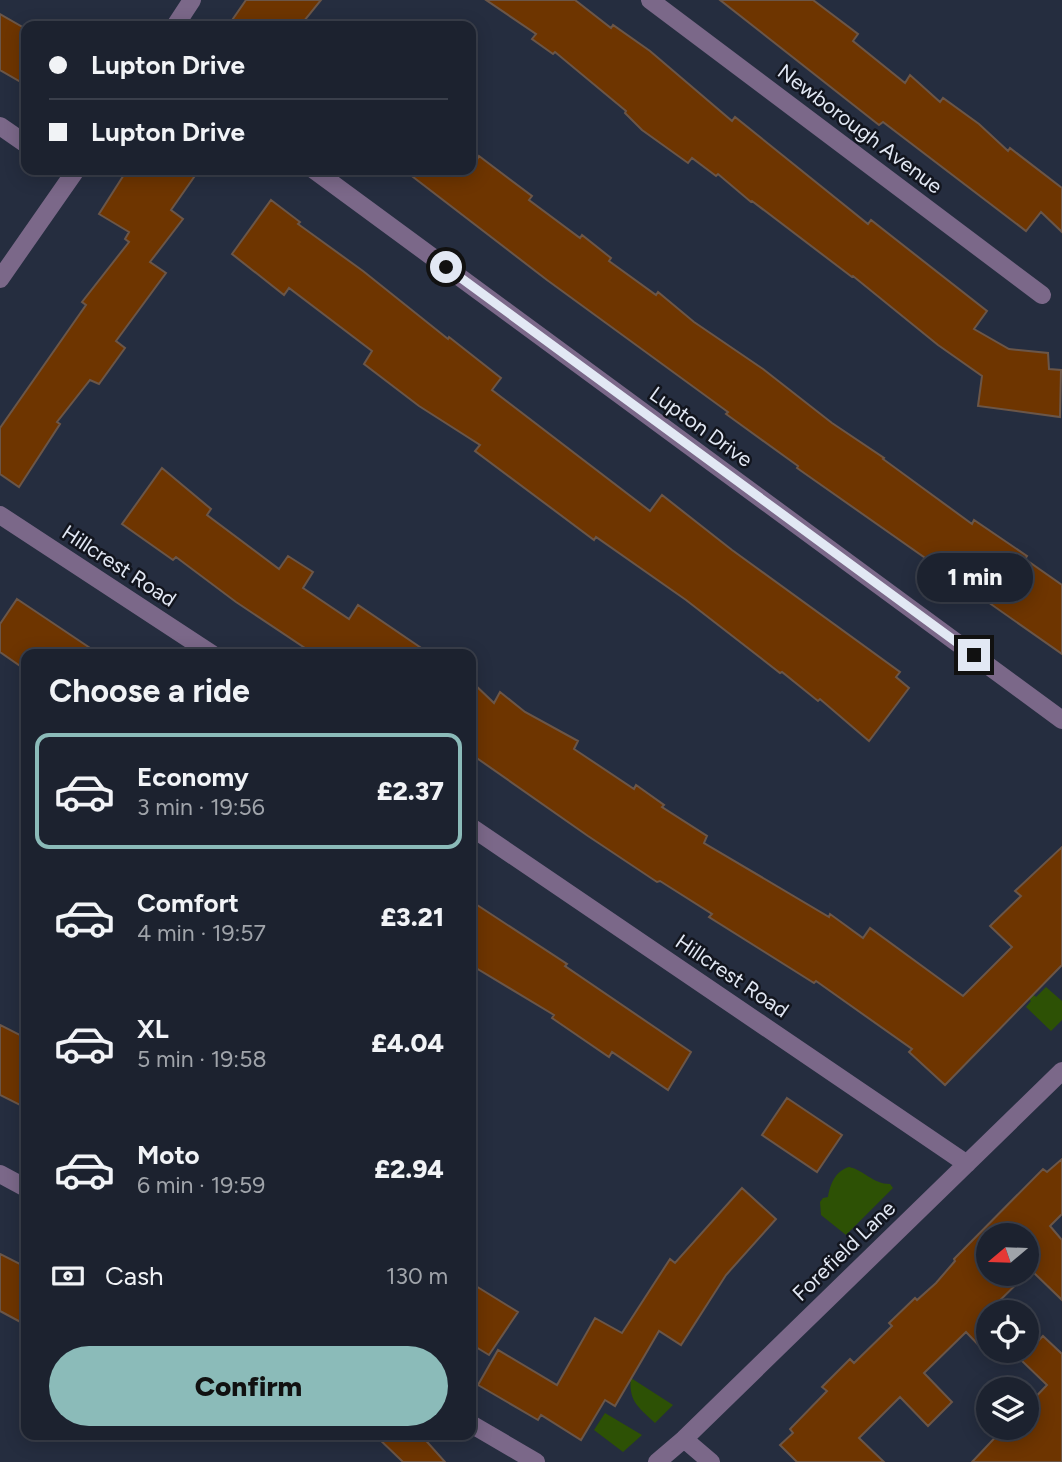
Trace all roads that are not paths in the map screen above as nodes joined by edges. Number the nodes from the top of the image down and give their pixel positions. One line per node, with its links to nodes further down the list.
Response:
1 (192, 0): 3 (street)
2 (650, 0): 9 (street, Newborough Avenue)
3 (178, 21)
4 (0, 127): 5 (street)
5 (21, 141)
6 (68, 175): 8 (street)
7 (321, 175): 12 (street, Lupton Drive)
8 (0, 279)
9 (1042, 295)
10 (0, 515): 11 (street, Hillcrest Road)
11 (204, 649)
12 (1062, 720)
13 (476, 830): 15 (street, Hillcrest Road)
14 (1062, 1071): 15 (street, Forefield Lane)
15 (967, 1164): 19 (street, Forefield Lane)
16 (0, 1174): 17 (street)
17 (21, 1185)
18 (476, 1427): 20 (street)
19 (684, 1439): 21 (street, Forefield Lane); 22 (street)
20 (536, 1462)
21 (657, 1462)
22 (711, 1462)

